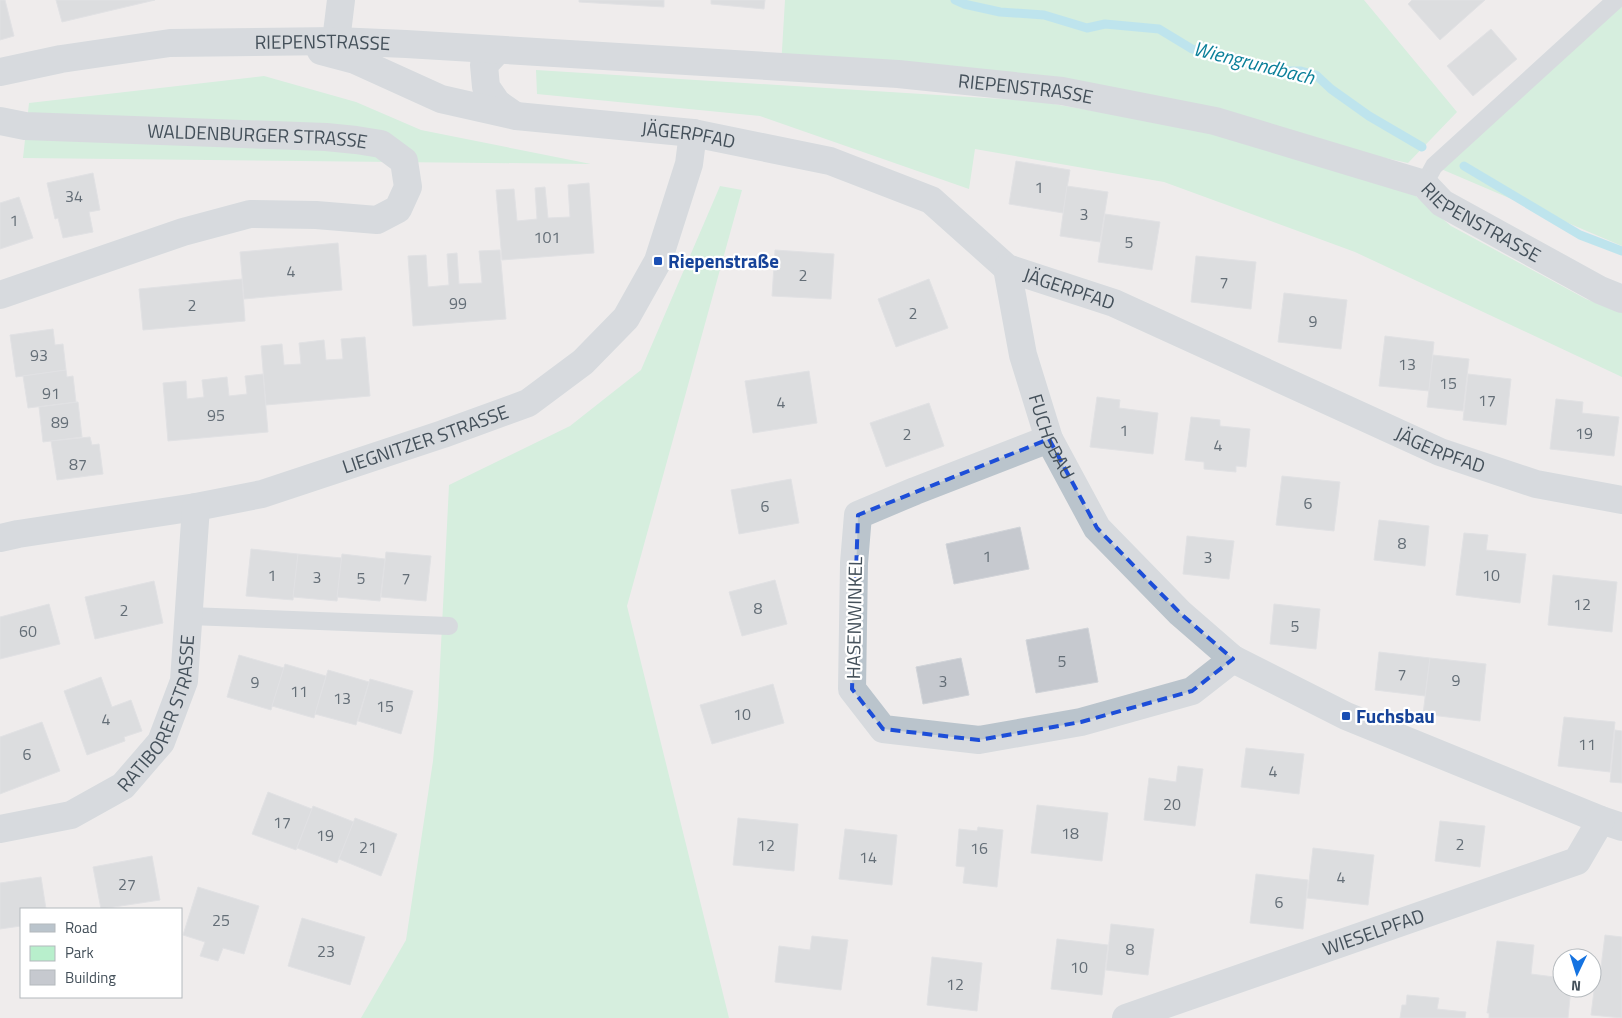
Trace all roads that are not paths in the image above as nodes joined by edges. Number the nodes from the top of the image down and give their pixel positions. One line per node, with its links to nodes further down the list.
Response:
1 (340, 0): 3 (street)
2 (1616, 0): 10 (lane)
3 (336, 41): 4 (street, RIEPENSTRASSE); 5 (street, RIEPENSTRASSE)
4 (288, 42): 6 (street, RIEPENSTRASSE); 7 (street, JÄGERPFAD)
5 (498, 50): 7 (street); 10 (street, RIEPENSTRASSE)
6 (0, 72)
7 (516, 116): 9 (street, JÄGERPFAD)
8 (0, 121): 12 (street, WALDENBURGER STRASSE)
9 (693, 132): 11 (street, JÄGERPFAD); 16 (street, LIEGNITZER STRASSE)
10 (1424, 184): 13 (street, RIEPENSTRASSE)
11 (1007, 268): 14 (street, FUCHSBAU); 15 (street, JÄGERPFAD)
12 (0, 296)
13 (1622, 299)
14 (1049, 439): 20 (street, FUCHSBAU); 20 (street, HASENWINKEL)
15 (1622, 500)
16 (196, 507): 17 (street, LIEGNITZER STRASSE); 18 (street, RATIBORER STRASSE)
17 (0, 538)
18 (189, 616): 19 (lane); 22 (street, RATIBORER STRASSE)
19 (449, 626)
20 (1234, 659): 21 (street, FUCHSBAU)
21 (1612, 823): 23 (street, WIESELPFAD)
22 (0, 829)
23 (1126, 1018)

